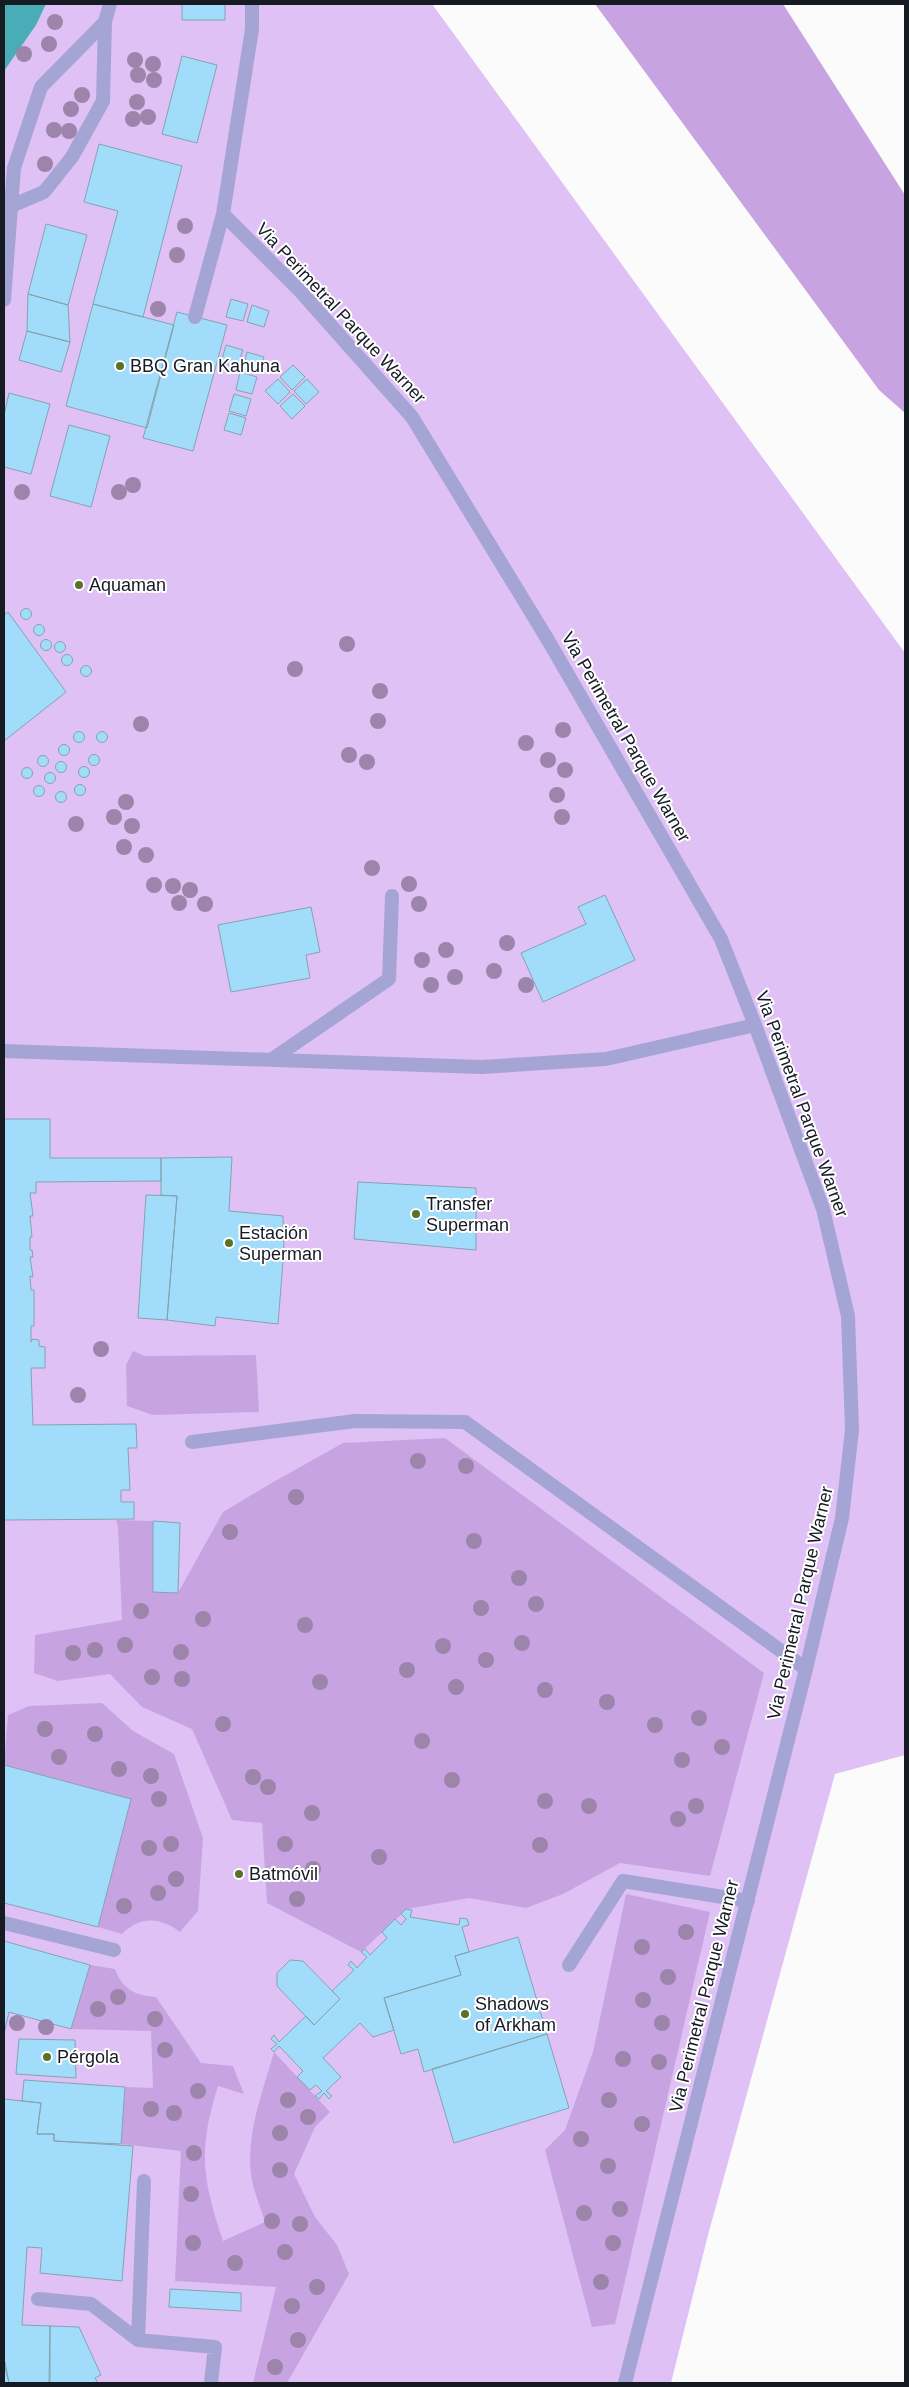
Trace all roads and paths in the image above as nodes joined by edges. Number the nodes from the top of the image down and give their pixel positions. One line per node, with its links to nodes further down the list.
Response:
1 (110, 4): 3 (street)
2 (252, 4): 5 (street)
3 (105, 22): 4 (street); 4 (street)
4 (11, 206): 6 (street)
5 (223, 214): 7 (street); 9 (street, Via Perimetral Parque Warner)
6 (4, 300)
7 (195, 317)
8 (392, 896): 11 (street)
9 (755, 1025): 11 (street); 13 (street, Via Perimetral Parque Warner)
10 (4, 1051): 11 (street)
11 (271, 1060)
12 (192, 1442): 13 (street)
13 (806, 1669): 14 (street, Via Perimetral Parque Warner)
14 (748, 1900): 17 (street); 22 (street, Via Perimetral Parque Warner)
15 (4, 1923): 16 (street)
16 (114, 1950)
17 (569, 1965)
18 (144, 2181): 20 (street)
19 (38, 2299): 20 (street)
20 (138, 2340): 21 (street)
21 (211, 2383)
22 (625, 2383)

